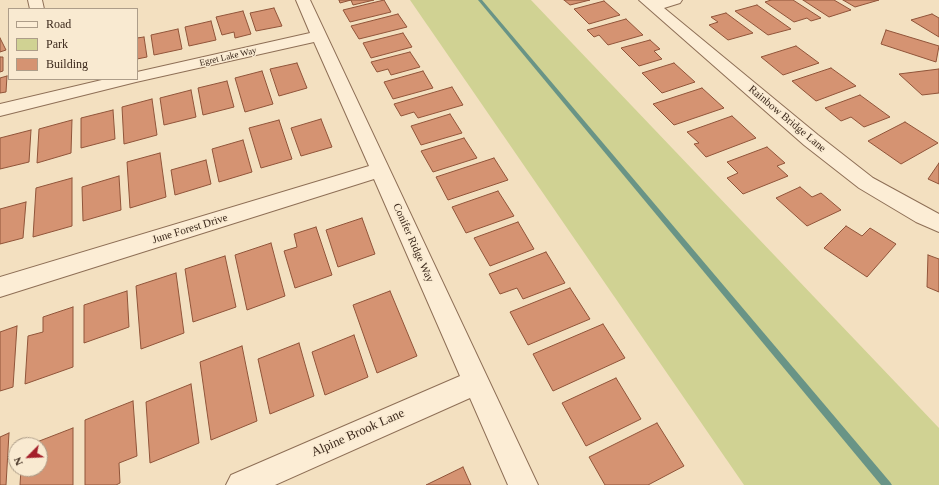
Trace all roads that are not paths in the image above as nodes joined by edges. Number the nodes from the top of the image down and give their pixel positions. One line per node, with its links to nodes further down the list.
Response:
1 (304, 0): 4 (street, Conifer Ridge Way)
2 (675, 0): 3 (street)
3 (649, 3): 9 (street, Rainbow Bridge Lane)
4 (320, 36): 5 (street, Egret Lake Way); 8 (street, Conifer Ridge Way)
5 (138, 77)
6 (120, 80): 7 (street)
7 (0, 110)
8 (381, 170): 10 (street, June Forest Drive); 11 (street, Conifer Ridge Way)
9 (939, 223)
10 (0, 287)
11 (476, 382): 12 (street, Alpine Brook Lane); 13 (street, Conifer Ridge Way)
12 (240, 485)
13 (523, 485)

